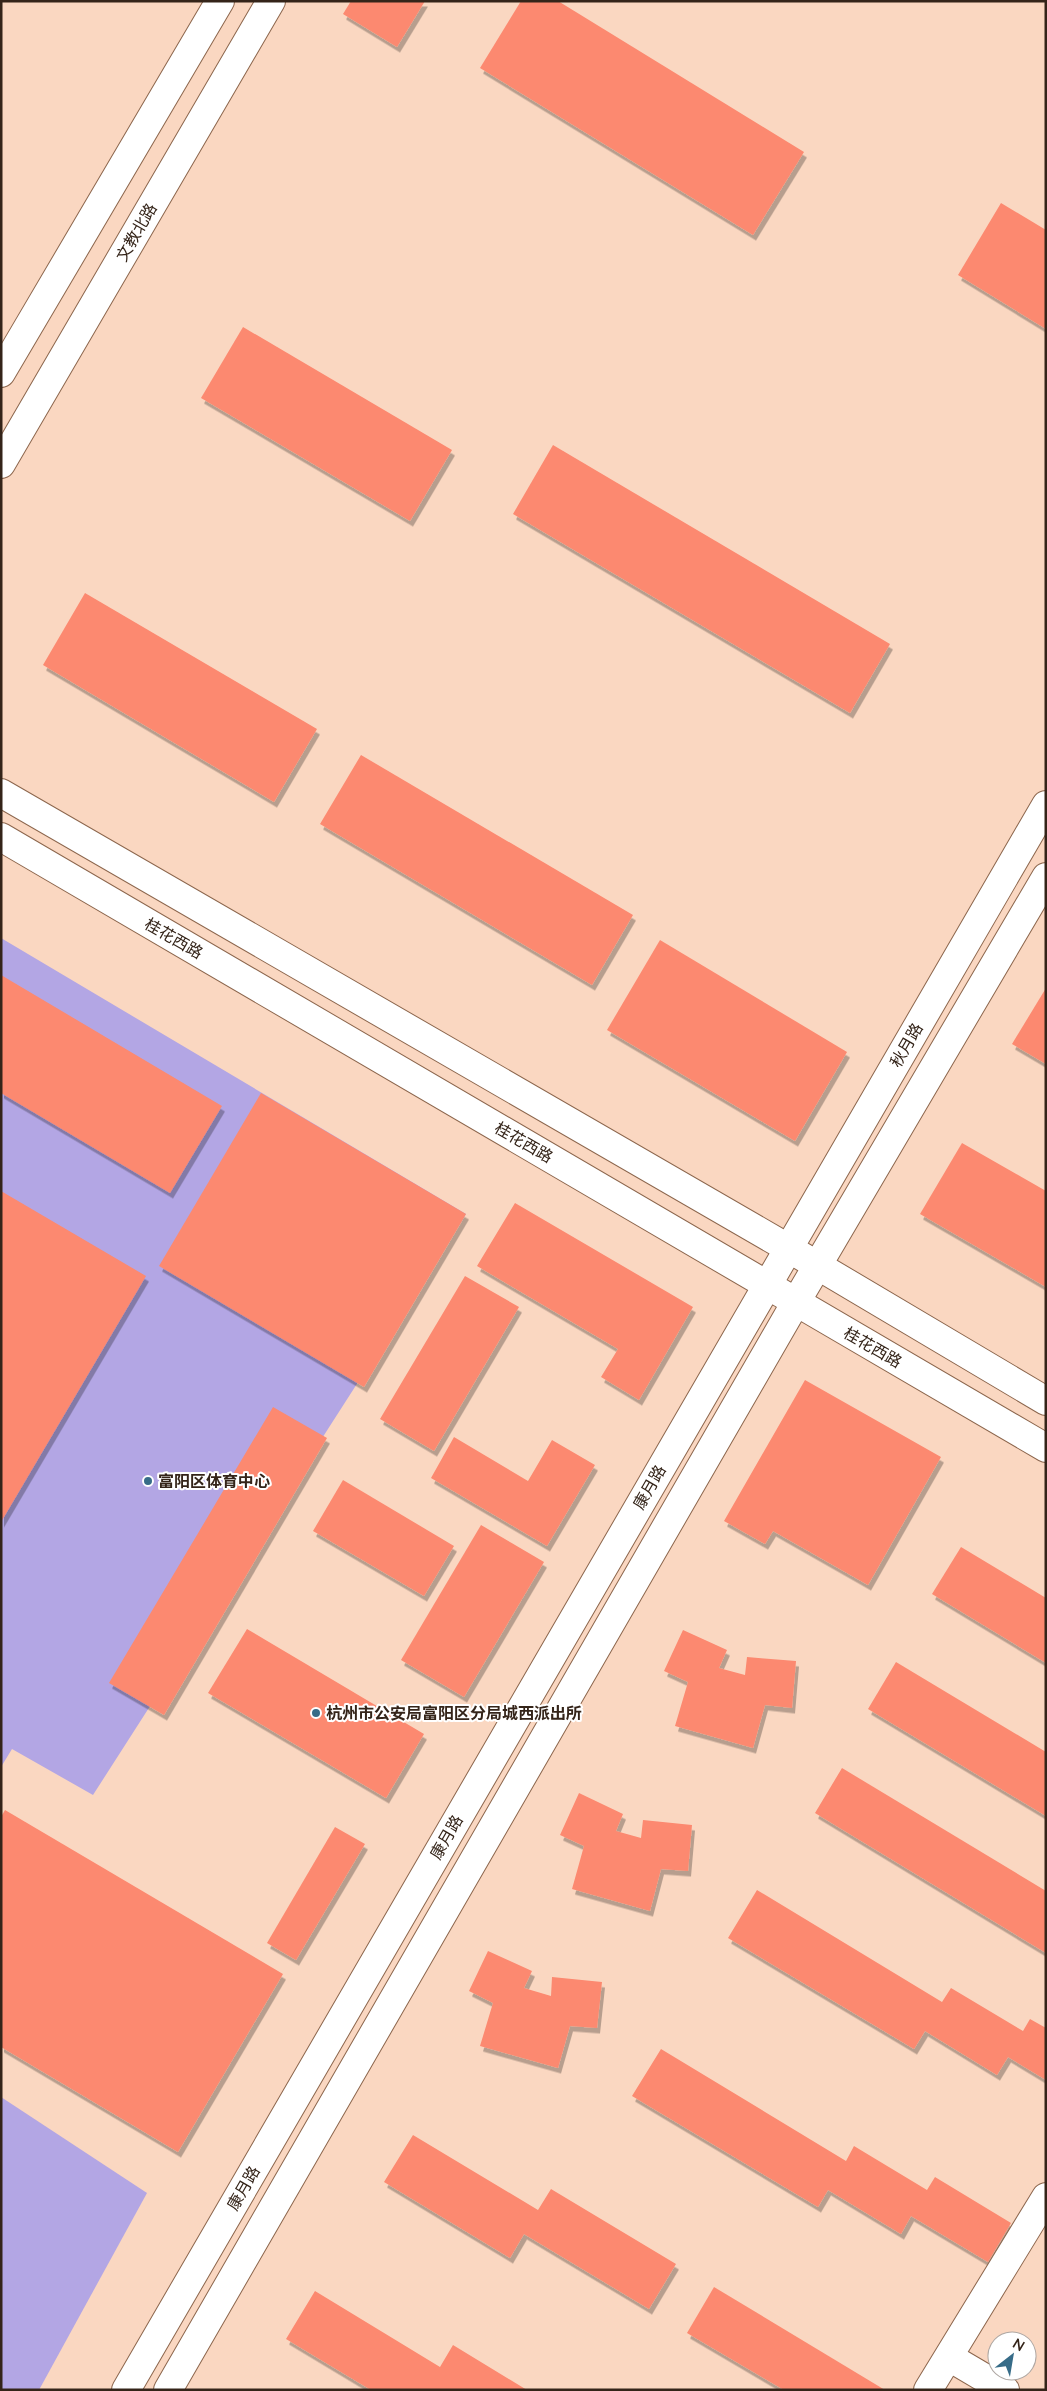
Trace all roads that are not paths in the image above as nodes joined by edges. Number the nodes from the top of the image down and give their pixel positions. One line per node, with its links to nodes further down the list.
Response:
1 (220, 1): 3 (street)
2 (271, 1): 4 (street, 文教北路)
3 (1, 372)
4 (1, 464)
5 (1, 793): 9 (street)
6 (1046, 805): 9 (street, 秋月路)
7 (1, 838): 11 (street, 桂花西路)
8 (1046, 876): 10 (street)
9 (788, 1248): 10 (street); 11 (street, 秋月路)
10 (817, 1266): 12 (street); 13 (street)
11 (766, 1285): 12 (street, 桂花西路); 17 (street, 康月路)
12 (796, 1302): 14 (street, 桂花西路); 18 (street)
13 (1046, 1401)
14 (1046, 1448)
15 (1046, 2197): 16 (street)
16 (949, 2357): 19 (street); 20 (street)
17 (126, 2390)
18 (168, 2390)
19 (928, 2390)
20 (1005, 2390)

